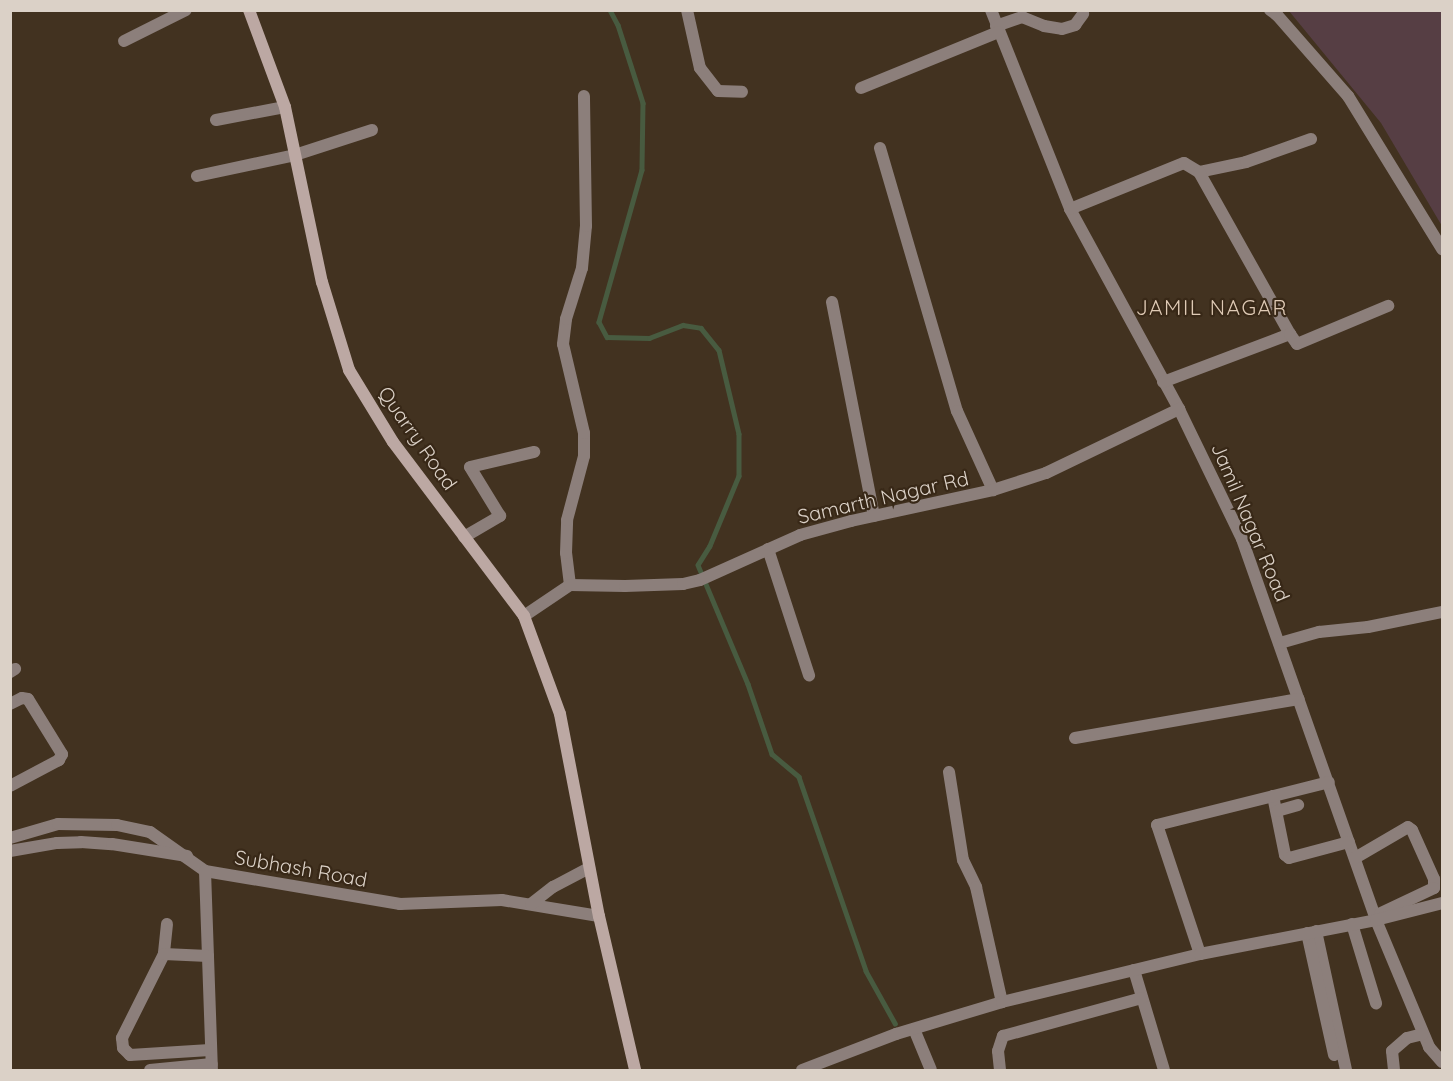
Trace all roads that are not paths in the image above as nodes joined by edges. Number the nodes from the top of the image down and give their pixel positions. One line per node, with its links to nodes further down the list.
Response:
1 (186, 10): 8 (street)
2 (249, 10): 12 (main road, Quarry Road)
3 (687, 10): 10 (street)
4 (991, 10): 7 (street, Jamil Nagar Road)
5 (1270, 10): 21 (street)
6 (1083, 14): 7 (street)
7 (997, 29): 9 (street); 20 (street, Jamil Nagar Road)
8 (124, 41)
9 (861, 88)
10 (742, 92)
11 (584, 96): 32 (street)
12 (285, 107): 13 (street); 17 (main road, Quarry Road)
13 (216, 120)
14 (372, 130): 17 (street)
15 (1311, 139): 18 (street)
16 (880, 148): 28 (street)
17 (295, 155): 19 (street); 30 (main road, Quarry Road)
18 (1199, 172): 20 (street); 24 (street)
19 (197, 176)
20 (1070, 209): 25 (street, Jamil Nagar Road)
21 (1443, 249)
22 (832, 302): 29 (street)
23 (1388, 306): 24 (street)
24 (1290, 334): 25 (street)
25 (1163, 382): 26 (street, Jamil Nagar Road)
26 (1179, 409): 28 (street, Samarth Nagar Rd); 35 (street, Jamil Nagar Road)
27 (534, 452): 30 (street)
28 (993, 490): 29 (street, Samarth Nagar Rd)
29 (874, 516): 31 (street, Samarth Nagar Rd)
30 (464, 537): 34 (main road, Quarry Road)
31 (768, 549): 32 (street, Samarth Nagar Rd); 36 (street)
32 (570, 585): 34 (street)
33 (1443, 612): 35 (street)
34 (524, 616): 51 (main road, Quarry Road)
35 (1280, 643): 37 (street, Jamil Nagar Road)
36 (809, 675)
37 (1299, 699): 39 (street); 41 (street, Jamil Nagar Road)
38 (10, 704): 42 (street)
39 (1075, 738)
40 (949, 772): 65 (street)
41 (1329, 782): 43 (street); 47 (street, Jamil Nagar Road)
42 (10, 786)
43 (1273, 796): 45 (street); 61 (street)
44 (1298, 805): 45 (street)
45 (1277, 811): 47 (street)
46 (10, 838): 49 (street, Subhash Road)
47 (1349, 842): 50 (street, Jamil Nagar Road)
48 (10, 851): 49 (street)
49 (188, 856): 52 (street, Subhash Road)
50 (1354, 858): 56 (street, Jamil Nagar Road); 56 (street)
51 (589, 868): 54 (street); 55 (main road, Quarry Road)
52 (205, 871): 54 (street, Subhash Road); 62 (street)
53 (1443, 903): 56 (street)
54 (531, 904): 55 (street, Subhash Road)
55 (599, 916): 74 (main road, Quarry Road)
56 (1375, 918): 58 (street); 68 (street, Jamil Nagar Road)
57 (167, 924): 60 (street)
58 (1352, 924): 59 (street); 66 (street)
59 (1311, 932): 61 (street); 79 (street); 80 (street)
60 (164, 954): 62 (street); 69 (street)
61 (1200, 954): 63 (street)
62 (208, 956): 69 (street)
63 (1134, 970): 64 (street); 65 (street)
64 (1142, 998): 77 (street); 78 (street)
65 (1002, 1002): 67 (street)
66 (1376, 1003)
67 (914, 1029): 75 (street); 76 (street)
68 (1423, 1034): 70 (street, Jamil Nagar Road); 81 (street)
69 (210, 1050): 71 (street)
70 (1443, 1062)
71 (212, 1067): 72 (street)
72 (185, 1069): 73 (street)
73 (150, 1071)
74 (636, 1071)
75 (802, 1071)
76 (931, 1071)
77 (999, 1071)
78 (1164, 1071)
79 (1338, 1071)
80 (1346, 1071)
81 (1394, 1071)

